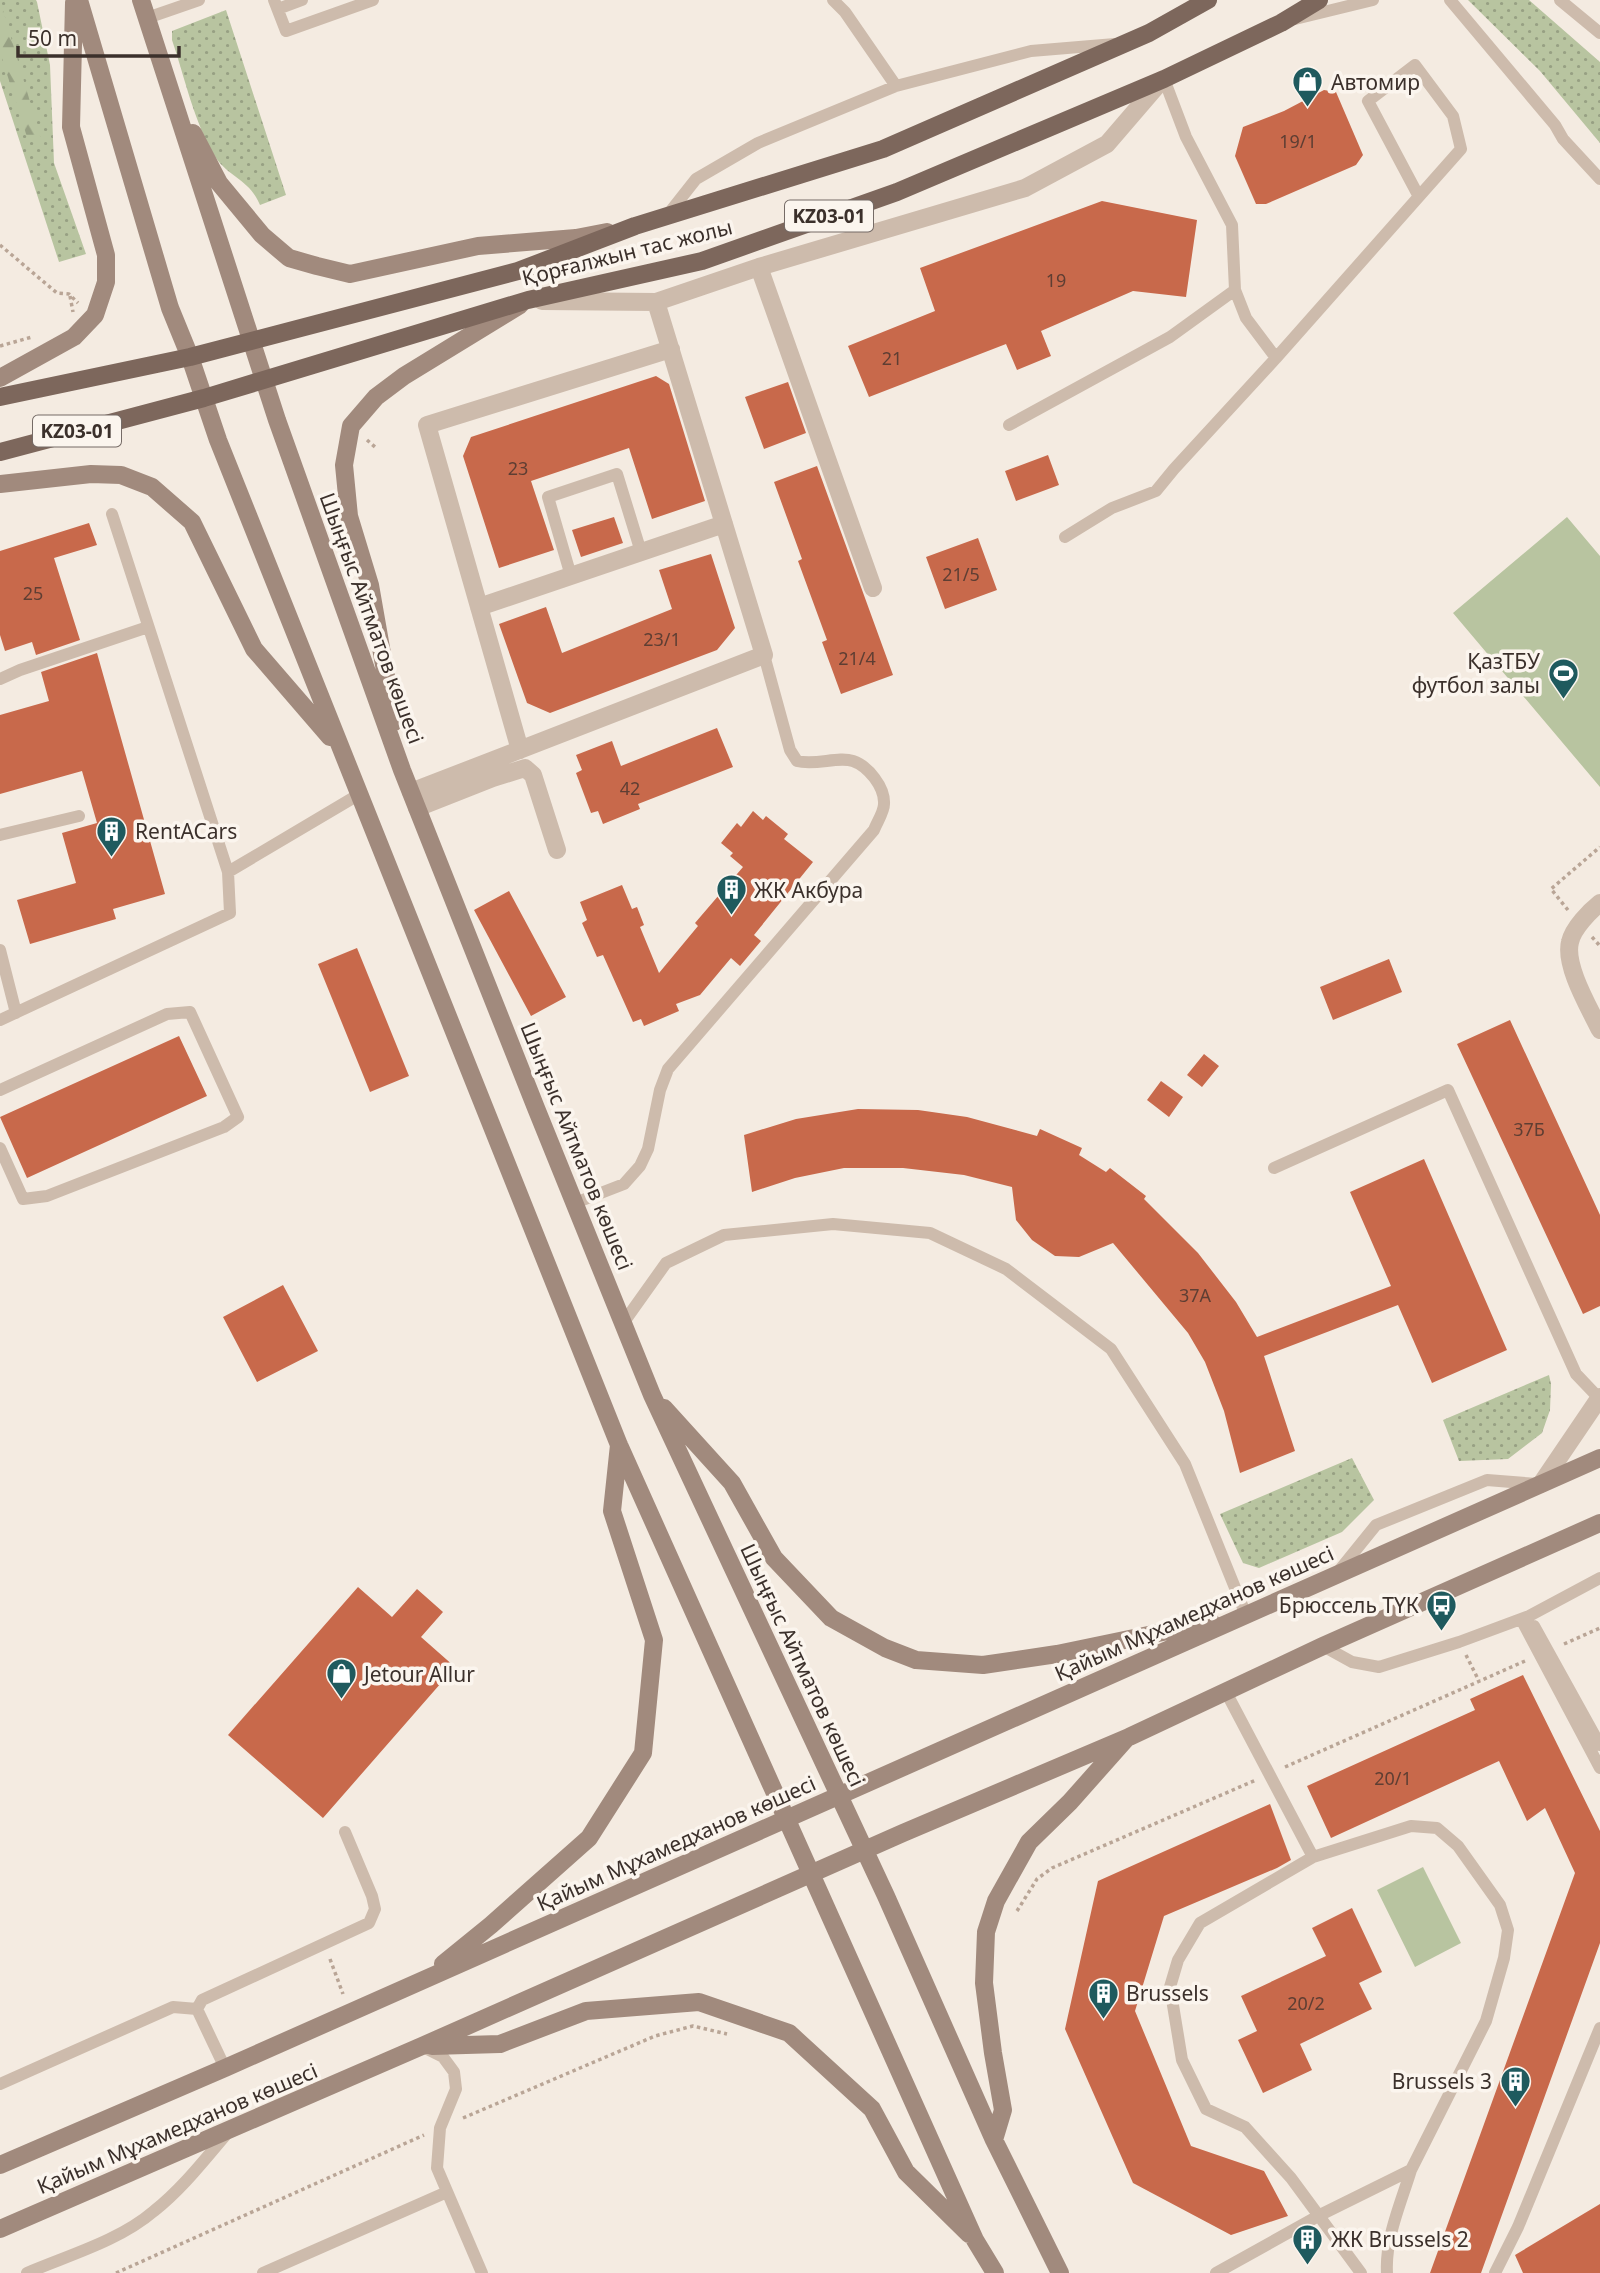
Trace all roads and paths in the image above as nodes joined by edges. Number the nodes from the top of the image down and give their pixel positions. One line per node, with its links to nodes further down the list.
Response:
1 (77, 0): 32 (main road); 34 (main road)
2 (141, 0): 13 (main road, Шыңғыс Айтматов көшесі)
3 (199, 0): 13 (lane)
4 (302, 0): 12 (lane)
5 (373, 0): 12 (lane)
6 (833, 0): 18 (lane)
7 (1208, 0): 16 (main road, Қорғалжын тас жолы / KZ03-01)
8 (1319, 0): 14 (main road, Қорғалжын тас жолы / KZ03-01)
9 (1373, 0): 14 (lane)
10 (1450, 0): 20 (lane)
11 (1560, 0): 15 (lane)
12 (276, 4)
13 (147, 18): 19 (main road, Шыңғыс Айтматов көшесі)
14 (1281, 23): 17 (main road, Қорғалжын тас жолы / KZ03-01)
15 (1600, 33)
16 (1122, 43): 18 (lane); 22 (main road, Қорғалжын тас жолы / KZ03-01)
17 (1163, 79): 25 (street); 26 (lane); 28 (main road, Қорғалжын тас жолы / KZ03-01)
18 (895, 86): 22 (lane)
19 (170, 88): 23 (main road); 30 (main road, Шыңғыс Айтматов көшесі)
20 (1600, 179)
21 (1419, 195): 21 (lane); 33 (lane)
22 (666, 217): 23 (main road, Қорғалжын тас жолы / KZ03-01)
23 (635, 226): 30 (main road, Қорғалжын тас жолы / KZ03-01)
24 (0, 245): 27 (path)
25 (759, 267): 29 (street); 46 (street)
26 (1235, 290): 33 (lane); 38 (lane)
27 (69, 294)
28 (528, 300): 29 (street); 35 (main road, Қорғалжын тас жолы / KZ03-01); 53 (main road)
29 (656, 302): 31 (street)
30 (250, 341): 32 (main road, Қорғалжын тас жолы / KZ03-01); 35 (main road, Шыңғыс Айтматов көшесі)
31 (671, 349): 42 (street); 47 (street)
32 (190, 357): 36 (main road, Қорғалжын тас жолы / KZ03-01); 37 (main road)
33 (1276, 358): 43 (lane)
34 (0, 378)
35 (264, 379): 37 (main road, Қорғалжын тас жолы / KZ03-01); 53 (main road, Шыңғыс Айтматов көшесі)
36 (0, 397)
37 (204, 398): 39 (main road, Қорғалжын тас жолы / KZ03-01); 51 (main road)
38 (1009, 425)
39 (0, 452)
40 (0, 484): 51 (main road)
41 (112, 514): 48 (lane)
42 (724, 524): 44 (street); 49 (street)
43 (1065, 537)
44 (641, 552): 45 (street); 45 (lane)
45 (571, 576): 47 (street)
46 (873, 588)
47 (479, 607): 52 (street)
48 (148, 626): 50 (lane); 60 (lane)
49 (764, 656): 52 (street); 71 (lane)
50 (0, 679)
51 (339, 748): 54 (main road)
52 (520, 750): 55 (street)
53 (402, 770): 55 (main road, Шыңғыс Айтматов көшесі)
54 (358, 795): 60 (lane); 75 (main road)
55 (414, 800): 59 (street); 71 (main road, Шыңғыс Айтматов көшесі)
56 (79, 816): 57 (lane)
57 (0, 835)
58 (1600, 847): 62 (path)
59 (557, 850)
60 (228, 872): 65 (lane)
61 (1600, 903): 62 (street)
62 (1580, 924): 63 (path); 67 (street)
63 (1600, 946)
64 (0, 950): 65 (lane)
65 (16, 1013): 66 (lane)
66 (0, 1020)
67 (1600, 1030)
68 (0, 1090): 69 (lane)
69 (0, 1148)
70 (1274, 1168): 74 (lane)
71 (575, 1203): 72 (main road, Шыңғыс Айтматов көшесі)
72 (624, 1322): 73 (main road, Шыңғыс Айтматов көшесі); 81 (lane)
73 (652, 1395): 81 (main road); 93 (main road, Шыңғыс Айтматов көшесі)
74 (1599, 1397): 77 (street)
75 (619, 1445): 94 (main road); 101 (main road)
76 (1600, 1458): 77 (main road, Қайым Мұхамедханов көшесі)
77 (1541, 1484): 79 (main road, Қайым Мұхамедханов көшесі); 79 (lane)
78 (1600, 1524): 84 (main road, Қайым Мұхамедханов көшесі)
79 (1336, 1575): 81 (main road, Қайым Мұхамедханов көшесі)
80 (1600, 1578): 82 (lane)
81 (1246, 1615): 93 (main road, Қайым Мұхамедханов көшесі)
82 (1525, 1618): 84 (lane); 85 (lane)
83 (1600, 1628): 85 (path)
84 (1323, 1647): 88 (main road, Қайым Мұхамедханов көшесі)
85 (1544, 1653): 87 (path); 90 (lane); 91 (lane)
86 (1465, 1654): 87 (path)
87 (1479, 1681): 92 (path)
88 (1226, 1692): 89 (main road, Қайым Мұхамедханов көшесі); 92 (lane)
89 (1129, 1737): 96 (main road, Қайым Мұхамедханов көшесі); 109 (main road)
90 (1600, 1745)
91 (1600, 1768)
92 (1270, 1774): 97 (lane); 99 (path)
93 (839, 1796): 94 (main road, Қайым Мұхамедханов көшесі); 96 (main road, Шыңғыс Айтматов көшесі)
94 (786, 1819): 98 (main road); 101 (main road, Қайым Мұхамедханов көшесі)
95 (345, 1832): 100 (lane)
96 (864, 1850): 98 (main road, Қайым Мұхамедханов көшесі); 109 (main road, Шыңғыс Айтматов көшесі)
97 (1314, 1857): 111 (lane); 113 (lane)
98 (811, 1873): 105 (main road, Қайым Мұхамедханов көшесі); 115 (main road)
99 (1017, 1911)
100 (324, 1944): 102 (lane); 103 (path)
101 (422, 1980): 103 (main road, Қайым Мұхамедханов көшесі)
102 (197, 2009): 106 (lane); 107 (lane)
103 (351, 2012): 106 (main road, Қайым Мұхамедханов көшесі)
104 (1600, 2028): 124 (lane)
105 (422, 2046): 108 (main road, Қайым Мұхамедханов көшесі); 112 (lane); 115 (main road)
106 (225, 2068): 110 (main road, Қайым Мұхамедханов көшесі)
107 (0, 2084)
108 (230, 2129): 114 (main road, Қайым Мұхамедханов көшесі); 116 (lane)
109 (995, 2140): 120 (main road, Шыңғыс Айтматов көшесі)
110 (0, 2165)
111 (1411, 2169): 113 (lane); 123 (lane)
112 (447, 2192): 117 (lane); 118 (lane)
113 (1321, 2215): 121 (lane); 122 (lane)
114 (0, 2229)
115 (975, 2240): 119 (main road)
116 (27, 2273)
117 (263, 2273)
118 (482, 2273)
119 (995, 2273)
120 (1060, 2273)
121 (1216, 2273)
122 (1362, 2273)
123 (1387, 2273)
124 (1495, 2273)

